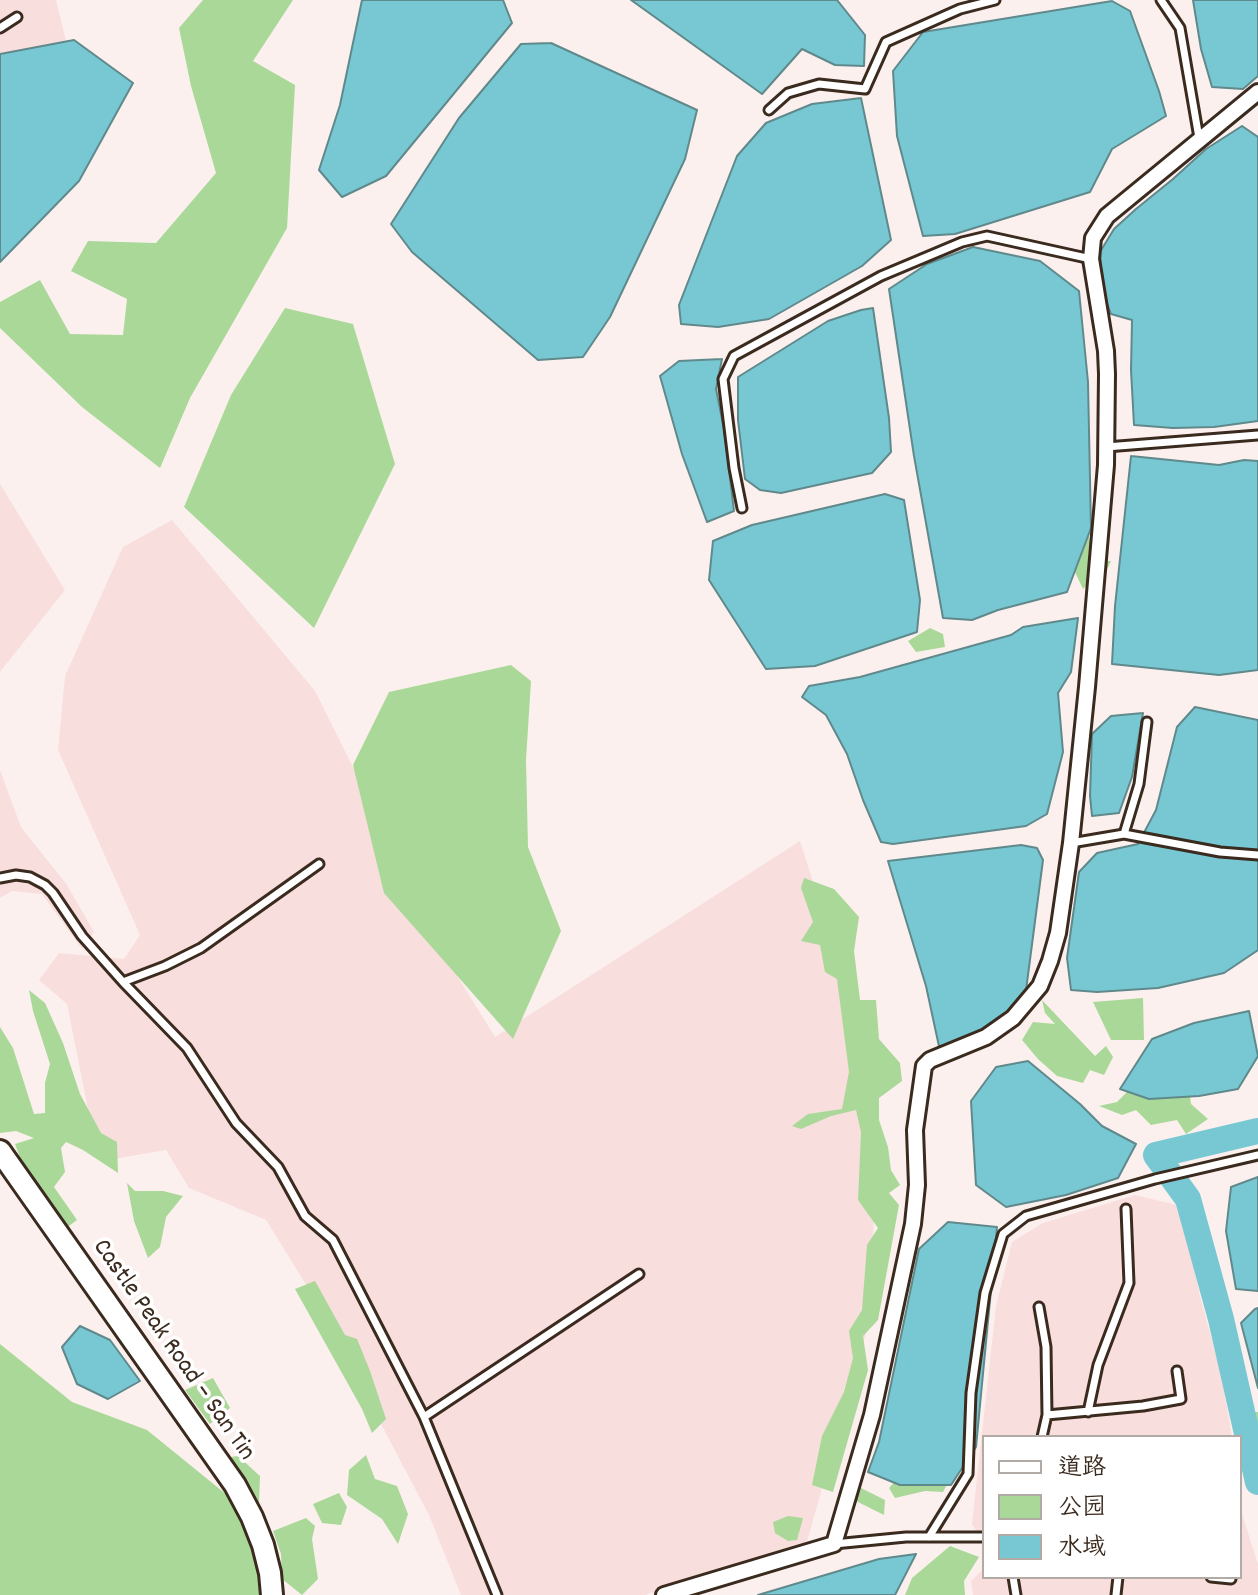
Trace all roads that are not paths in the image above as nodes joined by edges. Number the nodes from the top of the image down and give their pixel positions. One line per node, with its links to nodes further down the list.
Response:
1 (995, 0): 6 (lane)
2 (1161, 0): 7 (lane)
3 (17, 17): 4 (lane)
4 (0, 28)
5 (1258, 92): 7 (street)
6 (769, 110)
7 (1200, 140): 8 (street)
8 (1091, 259): 10 (street); 11 (lane)
9 (1258, 435): 10 (lane)
10 (1106, 447): 14 (street)
11 (742, 508)
12 (1147, 722): 13 (lane)
13 (1124, 834): 14 (lane); 15 (lane)
14 (1071, 843): 31 (street)
15 (1258, 855)
16 (319, 864): 18 (lane)
17 (0, 878): 18 (lane)
18 (123, 982): 27 (lane)
19 (0, 1151): 32 (main road, Castle Peak Road – San Tin)
20 (1258, 1155): 29 (lane)
21 (1126, 1209): 25 (lane)
22 (639, 1274): 27 (lane)
23 (1039, 1307): 26 (lane)
24 (1177, 1371): 25 (lane)
25 (1088, 1412): 26 (lane)
26 (1047, 1415): 28 (lane)
27 (424, 1417): 33 (lane)
28 (1042, 1435)
29 (929, 1537): 30 (lane); 31 (lane)
30 (982, 1537)
31 (834, 1544): 34 (street)
32 (272, 1595)
33 (497, 1595)
34 (664, 1595)

